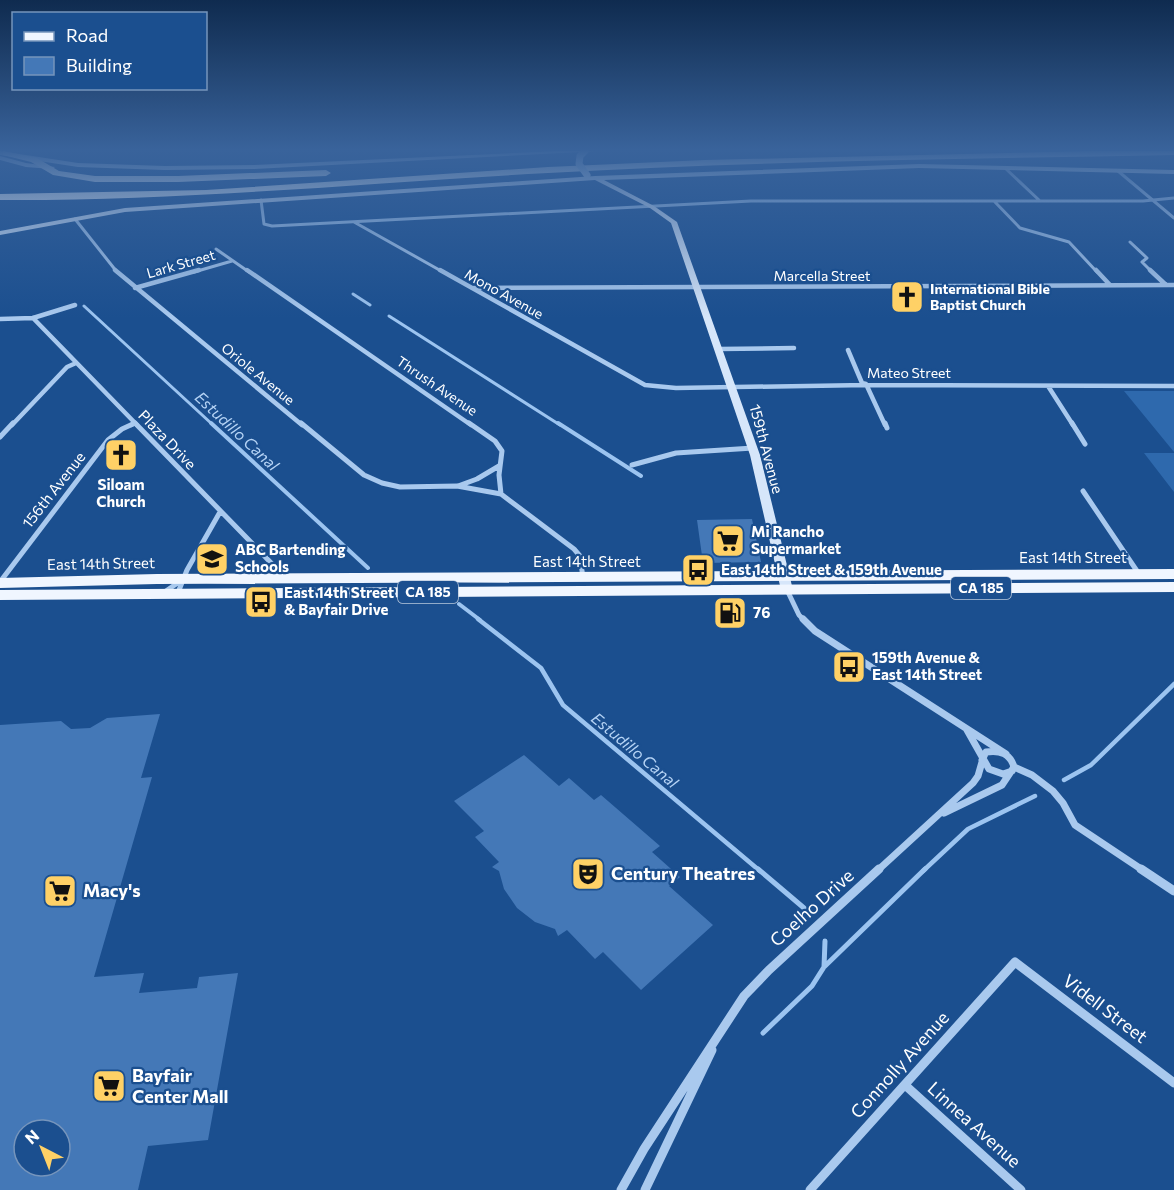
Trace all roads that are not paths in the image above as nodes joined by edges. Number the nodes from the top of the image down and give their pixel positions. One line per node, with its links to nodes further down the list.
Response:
1 (36, 207): 8 (highway)
2 (171, 207): 10 (street)
3 (262, 207): 11 (street)
4 (652, 207): 5 (street); 11 (street); 19 (street, 159th Avenue)
5 (660, 207)
6 (999, 207): 16 (street)
7 (1160, 207): 9 (street)
8 (0, 208)
9 (1174, 218)
10 (75, 219): 12 (street); 20 (street, Oriole Avenue)
11 (354, 222): 21 (street, Mono Avenue)
12 (0, 233)
13 (1130, 242): 17 (street)
14 (216, 249): 15 (street, Thrush Avenue)
15 (232, 261): 20 (street, Lark Street); 40 (street, Thrush Avenue)
16 (1110, 285): 17 (street, Marcella Street); 19 (street, Marcella Street)
17 (1166, 285): 18 (street, Marcella Street)
18 (1174, 285)
19 (697, 287): 21 (street, Marcella Street); 26 (street, 159th Avenue)
20 (135, 288): 41 (street, Oriole Avenue)
21 (471, 288): 29 (street, Mono Avenue)
22 (75, 305): 23 (street)
23 (33, 318): 24 (street); 28 (street, Plaza Drive)
24 (0, 319)
25 (794, 348): 26 (street)
26 (719, 349): 33 (street, 159th Avenue)
27 (848, 350): 30 (street)
28 (76, 363): 34 (street, Plaza Drive); 36 (street)
29 (645, 385): 33 (street, Mateo Street)
30 (866, 385): 31 (street, Mateo Street); 33 (street, Mateo Street); 35 (street)
31 (1048, 386): 32 (street, Mateo Street); 37 (street)
32 (1174, 386)
33 (733, 387): 38 (street, 159th Avenue)
34 (135, 423): 44 (street, Plaza Drive); 50 (street, 156th Avenue)
35 (886, 428)
36 (0, 437)
37 (1085, 444)
38 (753, 448): 39 (street); 51 (street, 159th Avenue)
39 (632, 465)
40 (499, 466): 41 (street, Oriole Avenue); 43 (street, Thrush Avenue)
41 (457, 486): 43 (street, Oriole Avenue)
42 (1083, 491): 45 (street)
43 (501, 494): 47 (street)
44 (220, 512): 48 (street, Plaza Drive); 49 (street)
45 (1140, 574): 46 (main road, East 14th Street / CA 185); 51 (main road, East 14th Street / CA 185)
46 (1174, 574)
47 (584, 578): 48 (main road, East 14th Street / CA 185); 51 (main road, East 14th Street / CA 185)
48 (283, 579): 49 (main road, East 14th Street / CA 185)
49 (183, 580): 50 (main road, East 14th Street / CA 185); 54 (street); 55 (street)
50 (0, 582)
51 (786, 583): 52 (main road, East 14th Street / CA 185); 55 (main road, East 14th Street / CA 185); 56 (street, 159th Avenue)
52 (1174, 587)
53 (0, 595): 54 (main road, East 14th Street / CA 185)
54 (160, 595): 55 (main road, East 14th Street / CA 185)
55 (177, 595)
56 (967, 730): 57 (street, 159th Avenue); 58 (street)
57 (1006, 754): 58 (street); 59 (street)
58 (982, 761): 59 (street); 60 (street, Coelho Drive)
59 (1013, 769): 60 (street, Coelho Drive); 61 (street)
60 (936, 818): 63 (street, Coelho Drive)
61 (1174, 891)
62 (1015, 962): 64 (street, Videll Street); 65 (street, Connolly Avenue)
63 (721, 1032): 66 (street, Coelho Drive); 67 (street, Coelho Drive)
64 (1174, 1083)
65 (904, 1085): 68 (street, Connolly Avenue); 69 (street, Linnea Avenue)
66 (621, 1190)
67 (645, 1190)
68 (810, 1190)
69 (1021, 1190)

